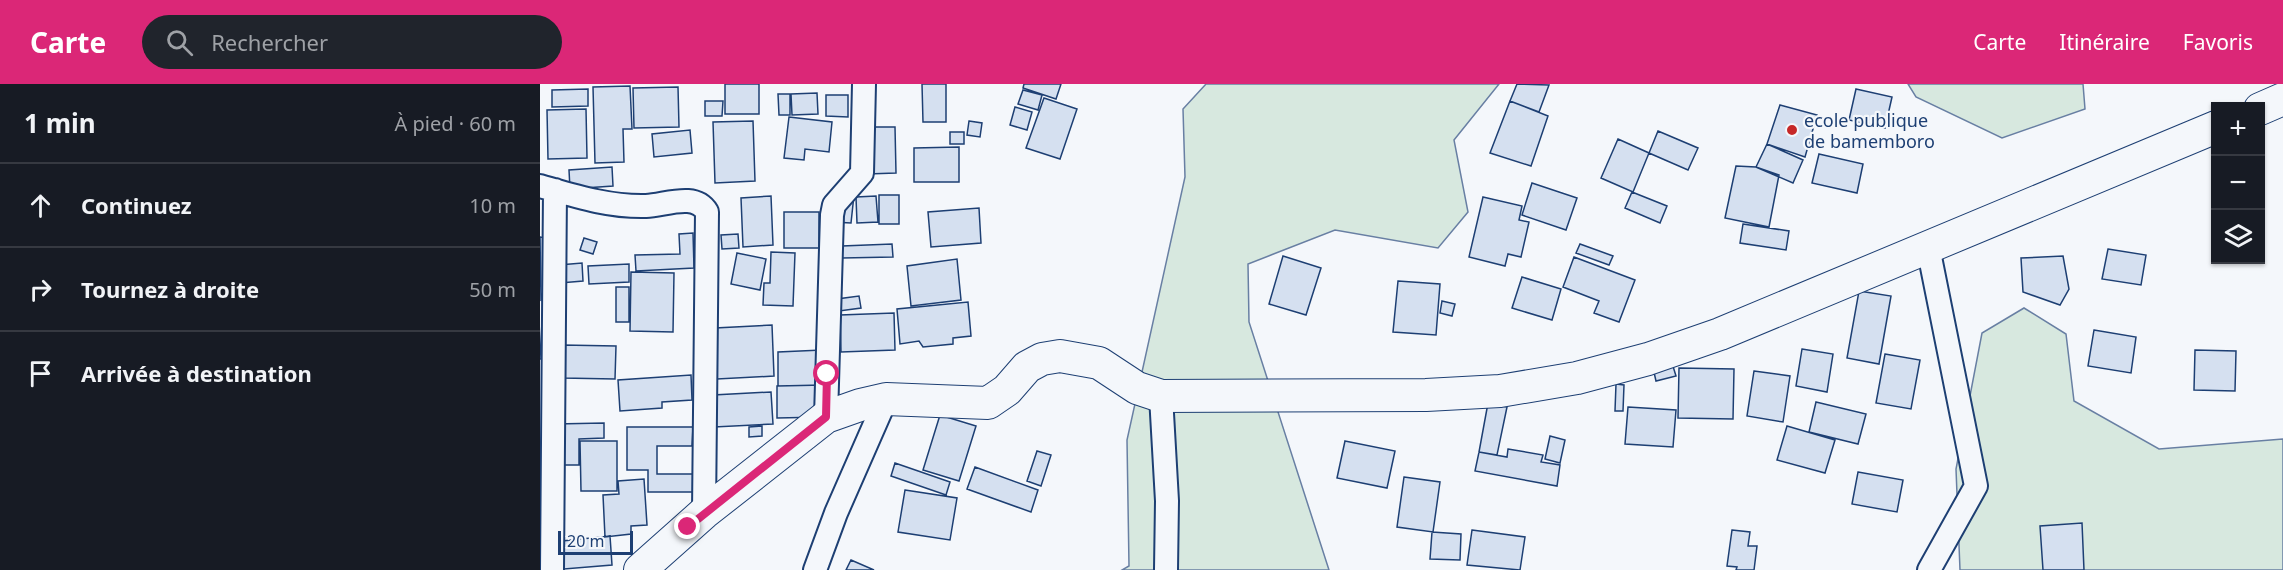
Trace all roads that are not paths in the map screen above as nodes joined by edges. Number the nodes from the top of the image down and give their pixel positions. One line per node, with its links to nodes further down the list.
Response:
1 (864, 84): 9 (street)
2 (2283, 99): 3 (street)
3 (2265, 106)
4 (2211, 130): 6 (street)
5 (547, 188): 10 (street); 11 (street)
6 (1928, 248): 7 (street); 15 (street)
7 (1161, 396): 8 (street); 14 (street)
8 (886, 399): 9 (street); 13 (street)
9 (826, 417): 10 (street)
10 (704, 513): 12 (street)
11 (552, 570)
12 (640, 570)
13 (815, 570)
14 (1166, 570)
15 (1929, 570)

